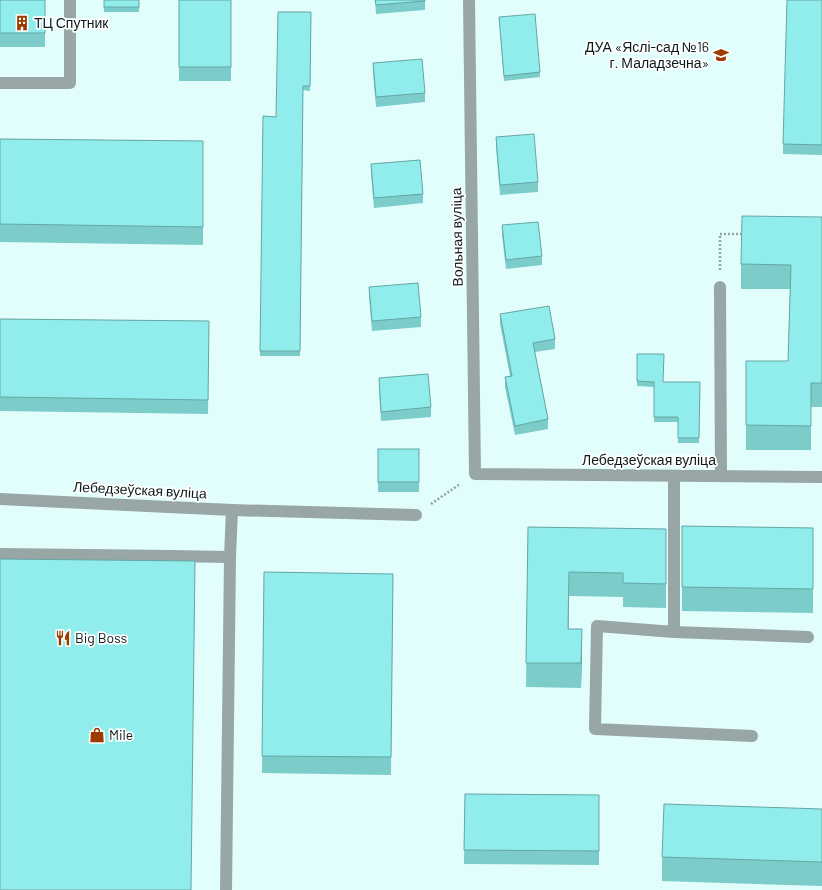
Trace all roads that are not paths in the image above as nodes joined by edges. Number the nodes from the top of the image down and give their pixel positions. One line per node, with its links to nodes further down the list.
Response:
1 (70, 0): 3 (street)
2 (469, 0): 5 (street, Вольная вуліца)
3 (0, 83)
4 (720, 287): 7 (street)
5 (475, 474): 6 (street, Лебедзеўская вуліца)
6 (674, 476): 7 (street, Лебедзеўская вуліца); 14 (street)
7 (721, 476): 8 (street, Лебедзеўская вуліца)
8 (822, 477)
9 (0, 499): 10 (street, Лебедзеўская вуліца)
10 (232, 510): 11 (street, Лебедзеўская вуліца); 13 (street)
11 (416, 515)
12 (0, 554): 13 (street)
13 (230, 557): 17 (street)
14 (674, 632): 15 (street); 16 (street)
15 (808, 637)
16 (752, 736)
17 (226, 890)

